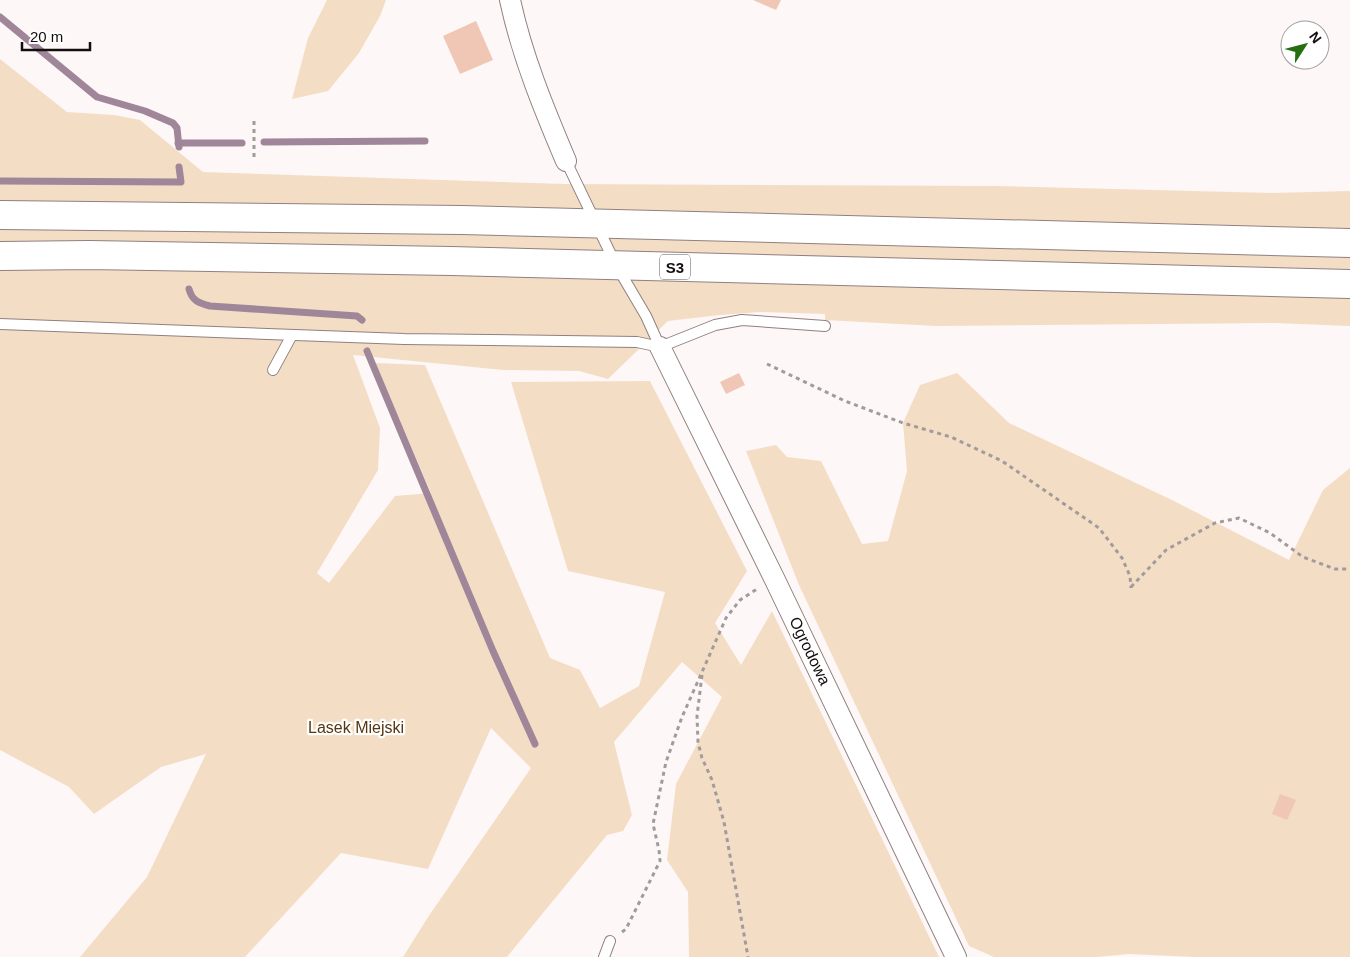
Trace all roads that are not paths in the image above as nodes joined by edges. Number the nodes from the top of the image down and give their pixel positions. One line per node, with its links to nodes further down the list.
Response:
1 (510, 0): 2 (street)
2 (566, 161): 4 (lane)
3 (0, 215): 4 (highway)
4 (596, 224): 5 (highway); 7 (lane)
5 (1350, 243)
6 (0, 256): 7 (highway, S3)
7 (616, 265): 8 (highway, S3); 12 (lane)
8 (1350, 284)
9 (0, 324): 11 (lane)
10 (825, 326): 12 (lane)
11 (292, 335): 12 (lane); 13 (lane)
12 (660, 347): 16 (street, Ogrodowa)
13 (273, 370)
14 (610, 941): 15 (lane)
15 (604, 957)
16 (956, 957)

